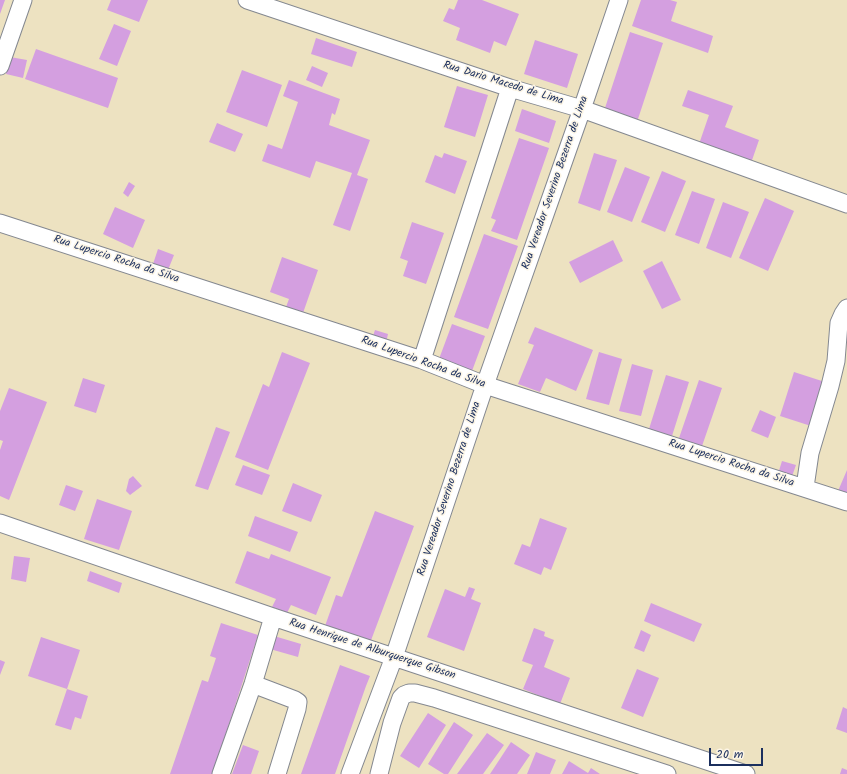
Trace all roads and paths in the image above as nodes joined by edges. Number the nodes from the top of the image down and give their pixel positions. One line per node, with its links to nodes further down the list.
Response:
1 (23, 0): 4 (street)
2 (247, 0): 5 (street, Rua Dario Macedo de Lima)
3 (619, 0): 6 (street, Rua Vereador Severino Bezerra de Lima)
4 (0, 66)
5 (510, 88): 6 (street, Rua Dario Macedo de Lima); 10 (street)
6 (582, 109): 7 (street, Rua Dario Macedo de Lima); 11 (street, Rua Vereador Severino Bezerra de Lima)
7 (847, 204)
8 (0, 223): 10 (street, Rua Lupercio Rocha da Silva)
9 (847, 308): 12 (street)
10 (422, 360): 11 (street, Rua Lupercio Rocha da Silva)
11 (485, 385): 12 (street, Rua Lupercio Rocha da Silva); 16 (street, Rua Vereador Severino Bezerra de Lima)
12 (805, 487): 13 (street, Rua Lupercio Rocha da Silva)
13 (847, 502)
14 (0, 523): 15 (street, Rua Henrique de Alburquerque Gibson)
15 (273, 617): 16 (street, Rua Henrique de Alburquerque Gibson); 17 (street)
16 (394, 658): 18 (street, Rua Vereador Severino Bezerra de Lima); 24 (street, Rua Henrique de Alburquerque Gibson)
17 (253, 684): 20 (street); 21 (street)
18 (355, 757): 19 (street); 22 (street, Rua Vereador Severino Bezerra de Lima)
19 (382, 773): 23 (street)
20 (221, 774)
21 (277, 774)
22 (350, 774)
23 (667, 774)
24 (746, 774)

